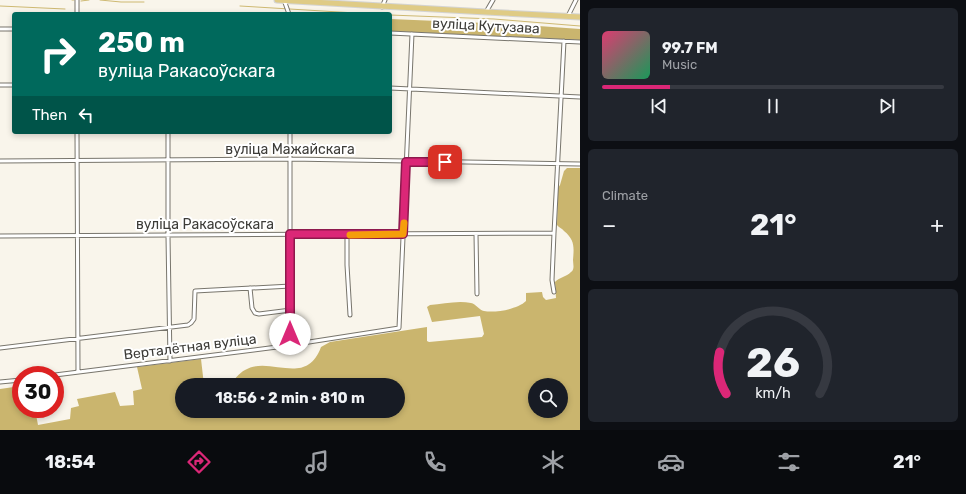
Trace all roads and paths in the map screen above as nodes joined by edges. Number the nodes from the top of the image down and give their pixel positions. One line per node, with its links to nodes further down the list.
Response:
1 (78, 0): 9 (street)
2 (277, 0): 3 (main road, вуліца Кутузава)
3 (284, 0): 7 (main road, вуліца Кутузава); 8 (street)
4 (385, 0): 7 (street)
5 (493, 0): 10 (street)
6 (576, 0): 11 (street)
7 (382, 7): 10 (main road, вуліца Кутузава)
8 (288, 11)
9 (77, 12)
10 (486, 12): 11 (main road, вуліца Кутузава)
11 (568, 16): 12 (main road, вуліца Кутузава)
12 (580, 17)
13 (0, 29): 14 (street)
14 (12, 29)
15 (392, 33): 16 (street, вуліца Кутузава)
16 (412, 34): 17 (street, вуліца Кутузава); 22 (street)
17 (564, 41): 18 (street, вуліца Кутузава); 23 (street)
18 (580, 42)
19 (0, 85): 20 (street)
20 (12, 85)
21 (392, 88): 22 (street)
22 (410, 89): 23 (street); 32 (street)
23 (561, 96): 24 (street); 33 (street)
24 (580, 97)
25 (77, 134): 29 (street)
26 (168, 134): 30 (street)
27 (290, 134): 28 (street)
28 (290, 159): 30 (street, вуліца Мажайскага); 32 (street, вуліца Мажайскага); 36 (street)
29 (78, 160): 30 (street, вуліца Мажайскага); 31 (street, вуліца Мажайскага); 41 (street)
30 (168, 160): 42 (street)
31 (0, 161)
32 (406, 162): 33 (street, вуліца Мажайскага); 37 (street)
33 (557, 164): 34 (street, вуліца Мажайскага); 35 (street)
34 (580, 164)
35 (554, 233): 38 (street, вуліца Ракасоўскага); 45 (street)
36 (290, 234): 39 (street, вуліца Ракасоўскага); 42 (street, вуліца Ракасоўскага); 43 (street)
37 (403, 234): 38 (street, вуліца Ракасоўскага); 39 (street, вуліца Ракасоўскага); 51 (street, Верталётная вуліца)
38 (476, 234): 46 (street)
39 (347, 235): 48 (street)
40 (0, 236): 41 (street, вуліца Ракасоўскага)
41 (78, 236): 42 (street, вуліца Ракасоўскага); 50 (street)
42 (168, 236): 49 (street)
43 (291, 286): 44 (street); 47 (street)
44 (250, 288): 47 (street); 49 (street)
45 (554, 292)
46 (477, 294)
47 (291, 310): 51 (street)
48 (350, 315)
49 (170, 326): 50 (street); 53 (street)
50 (79, 338): 52 (street); 54 (street)
51 (290, 345): 53 (street, Верталётная вуліца)
52 (0, 348)
53 (170, 361): 54 (street, Верталётная вуліца)
54 (78, 372): 55 (street, Верталётная вуліца)
55 (64, 374)
56 (12, 381): 57 (street)
57 (0, 382)

